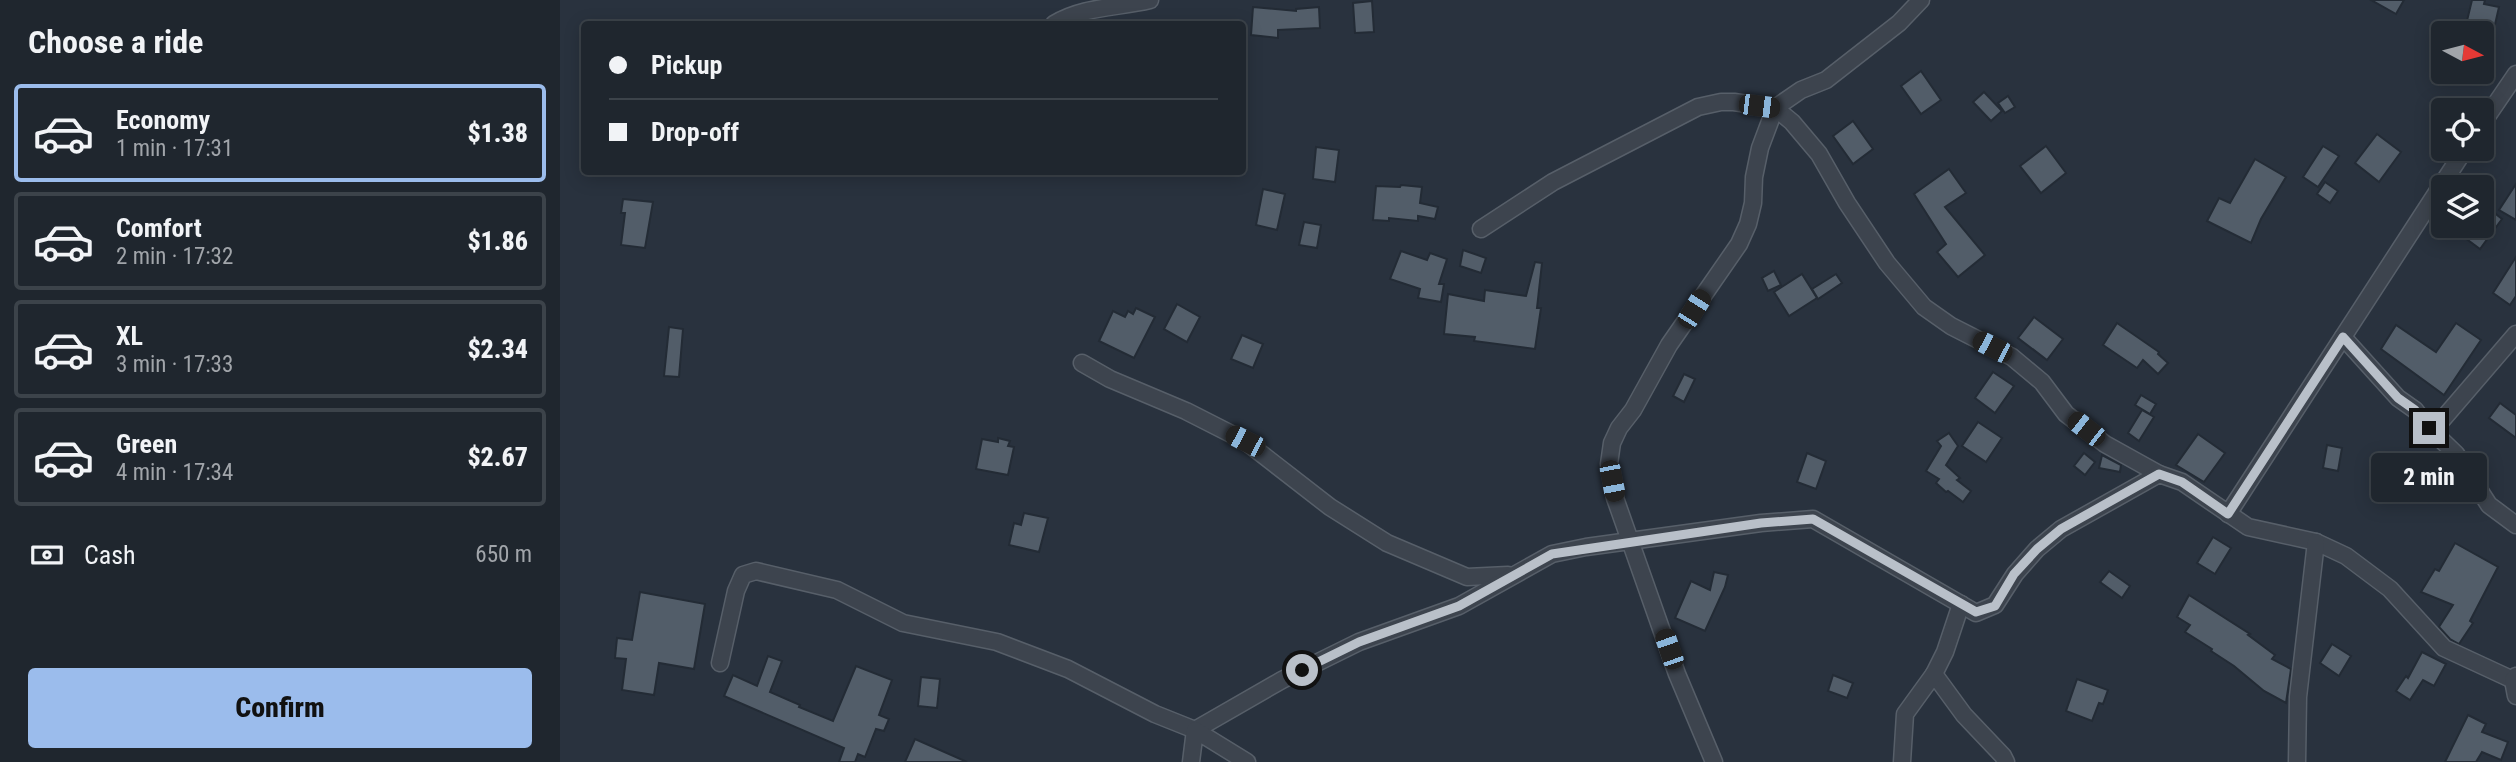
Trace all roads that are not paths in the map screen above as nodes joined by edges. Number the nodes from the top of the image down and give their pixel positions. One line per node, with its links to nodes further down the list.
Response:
1 (1150, 0): 3 (street)
2 (1921, 0): 6 (street)
3 (1060, 21)
4 (2516, 74): 5 (street)
5 (2494, 106)
6 (1775, 108): 8 (street); 14 (street); 17 (street)
7 (2457, 161): 10 (street)
8 (1481, 229)
9 (2516, 334): 11 (street)
10 (2343, 337): 13 (street); 15 (street)
11 (2510, 352): 13 (street)
12 (1082, 363): 19 (street)
13 (2429, 428): 16 (street)
14 (2159, 474): 15 (street); 20 (street)
15 (2228, 514): 18 (street)
16 (2516, 526)
17 (1630, 541): 19 (street); 20 (street); 27 (street)
18 (2316, 542): 23 (street); 30 (street)
19 (1513, 575): 24 (street)
20 (1961, 604): 22 (street)
21 (720, 663): 24 (street)
22 (1934, 674): 28 (street); 29 (street)
23 (2515, 684)
24 (1195, 730): 25 (street); 26 (street)
25 (1191, 762)
26 (1247, 762)
27 (1714, 762)
28 (1902, 762)
29 (2006, 762)
30 (2297, 762)

